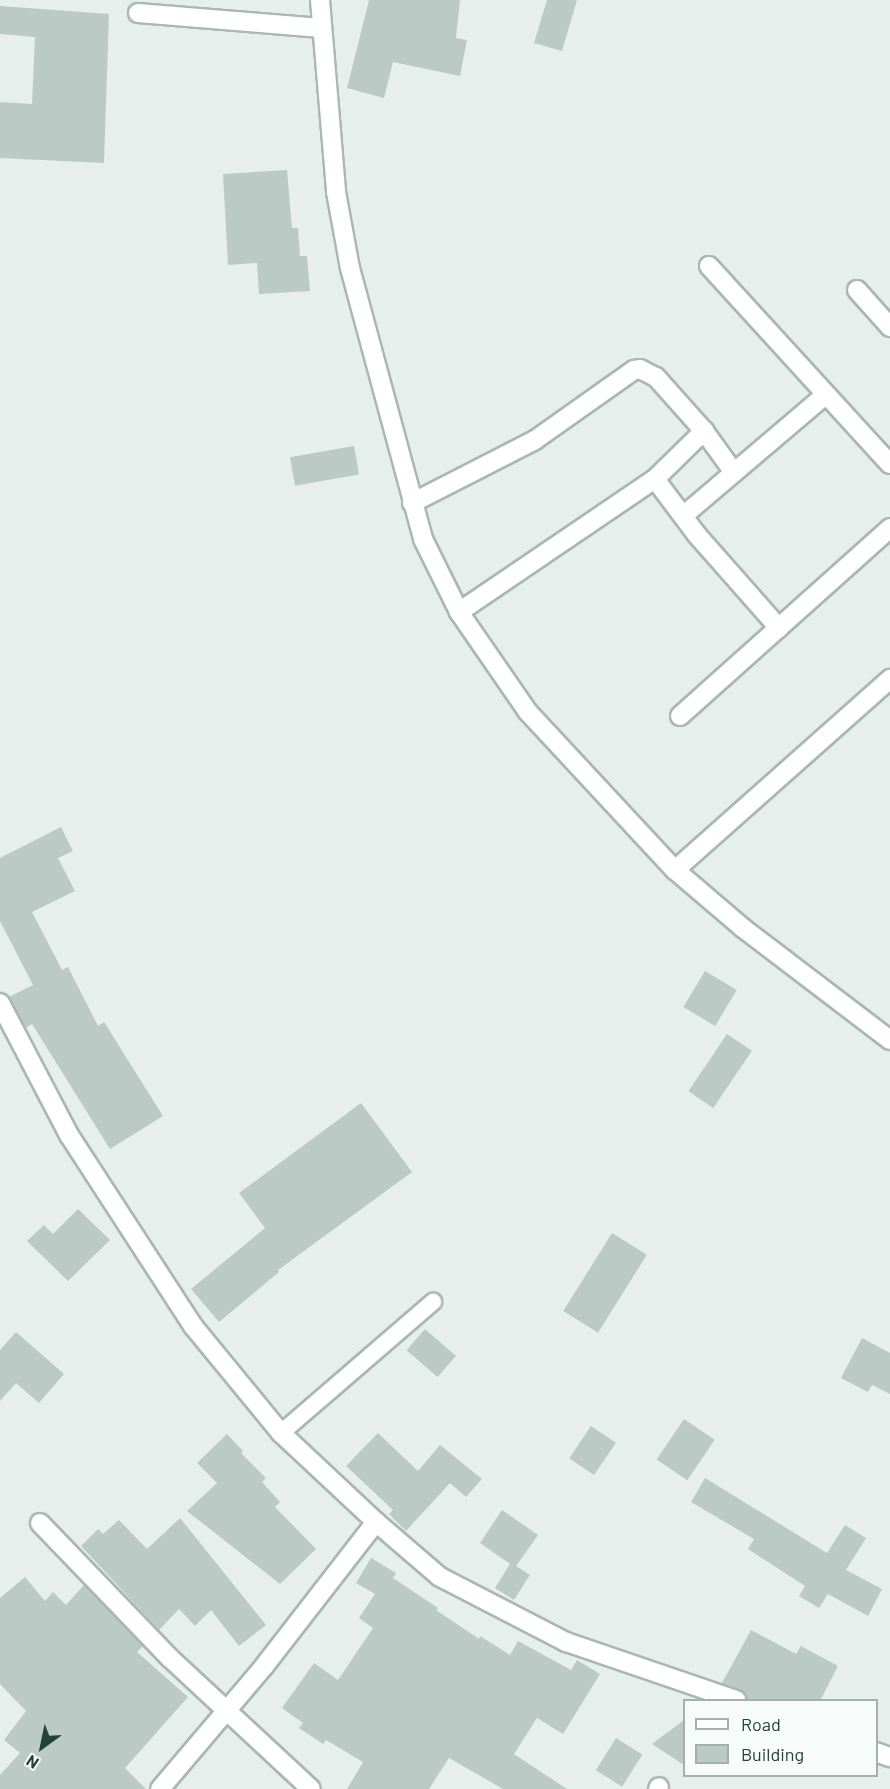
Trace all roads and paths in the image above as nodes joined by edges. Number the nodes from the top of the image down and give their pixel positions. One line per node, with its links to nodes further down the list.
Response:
1 (320, 0): 3 (street)
2 (138, 13): 3 (street)
3 (321, 28): 12 (street)
4 (709, 266): 7 (street)
5 (857, 290): 6 (street)
6 (890, 327)
7 (825, 395): 9 (street); 10 (street)
8 (704, 431): 10 (street); 11 (street); 12 (street)
9 (890, 464)
10 (733, 471): 13 (street)
11 (655, 479): 13 (street); 15 (street)
12 (412, 503): 15 (street)
13 (682, 516): 16 (street)
14 (890, 528): 16 (street)
15 (459, 612): 19 (street)
16 (779, 628): 18 (street)
17 (890, 678): 19 (street)
18 (680, 716)
19 (675, 870): 21 (street)
20 (0, 1003): 23 (street)
21 (890, 1040)
22 (433, 1302): 23 (lane)
23 (281, 1433): 24 (street)
24 (376, 1522): 26 (street); 27 (street)
25 (40, 1523): 27 (street)
26 (730, 1699)
27 (226, 1709): 28 (street); 29 (street)
28 (160, 1789)
29 (311, 1789)

